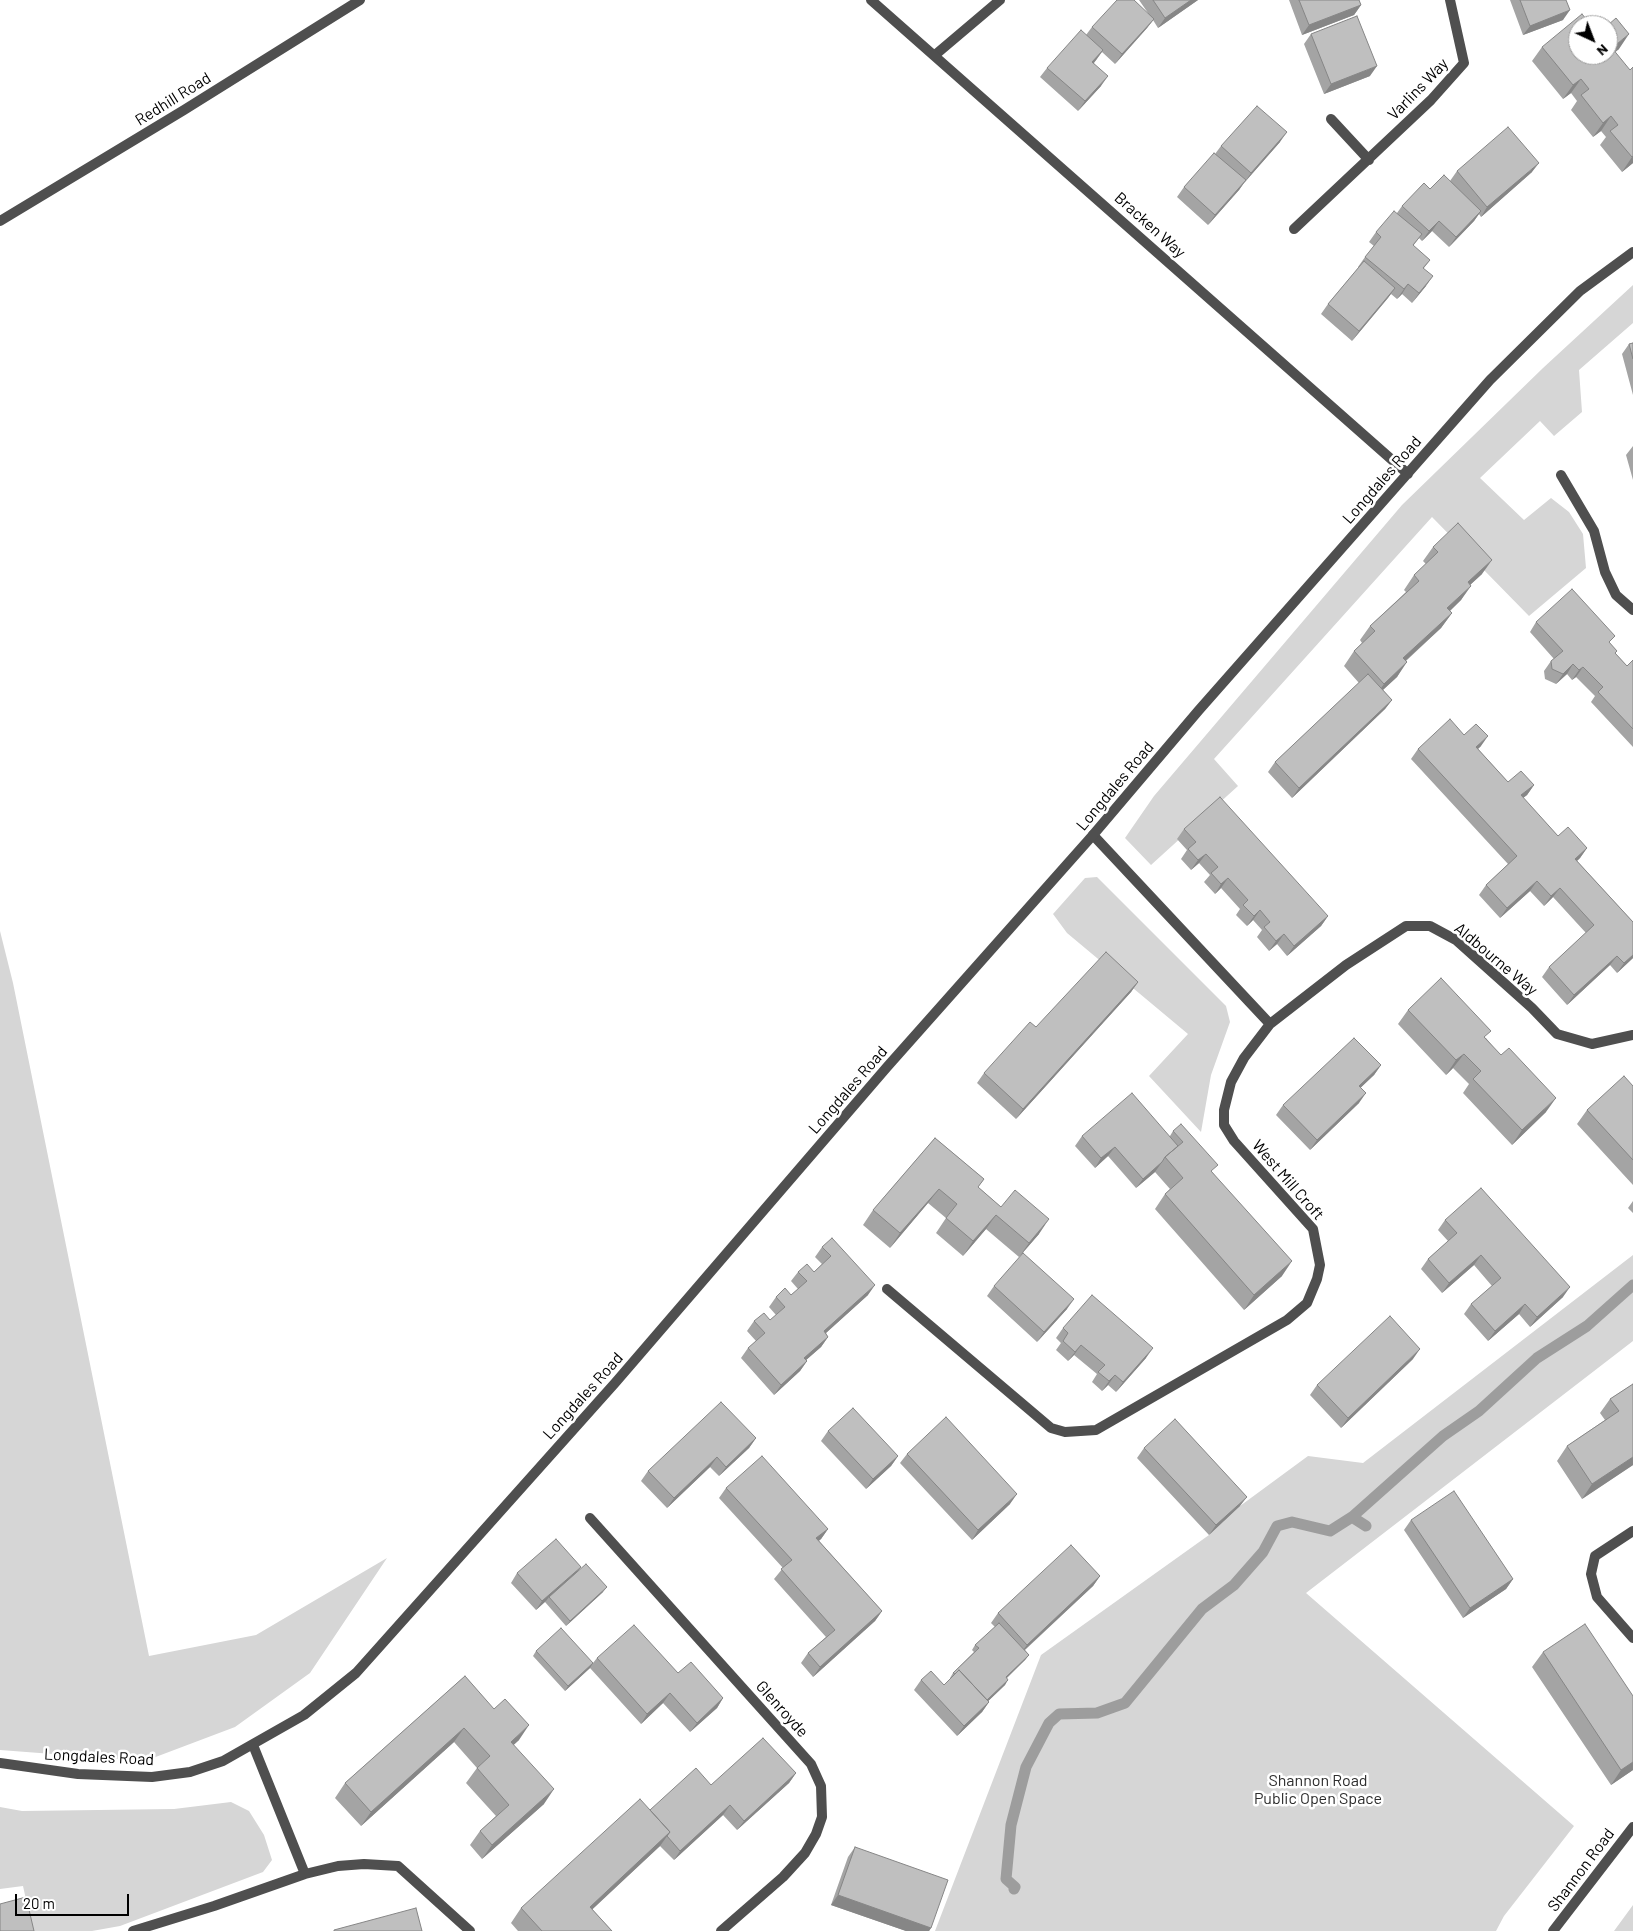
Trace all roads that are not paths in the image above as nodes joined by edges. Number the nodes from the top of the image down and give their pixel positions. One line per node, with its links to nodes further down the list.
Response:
1 (360, 0): 8 (street, Redhill Road)
2 (871, 0): 5 (street, Bracken Way)
3 (1000, 0): 5 (street)
4 (1450, 0): 7 (street, Varlins Way)
5 (935, 55): 11 (street, Bracken Way)
6 (1331, 118): 7 (street)
7 (1369, 160): 9 (street, Varlins Way)
8 (0, 221)
9 (1294, 229)
10 (1633, 252): 11 (street, Longdales Road)
11 (1408, 474): 14 (street, Longdales Road)
12 (1561, 475): 13 (street)
13 (1633, 610)
14 (1094, 835): 15 (street); 21 (street, Longdales Road)
15 (1270, 1024): 16 (street, Aldbourne Way); 17 (street, West Mill Croft)
16 (1633, 1035)
17 (887, 1290)
18 (590, 1518): 27 (street, Glenroyde)
19 (1633, 1531): 20 (street)
20 (1633, 1638)
21 (253, 1744): 22 (street, Longdales Road); 24 (street)
22 (0, 1764)
23 (1633, 1827): 28 (street, Shannon Road)
24 (305, 1874): 25 (street); 26 (street)
25 (133, 1931)
26 (470, 1931)
27 (721, 1931)
28 (1554, 1931)

